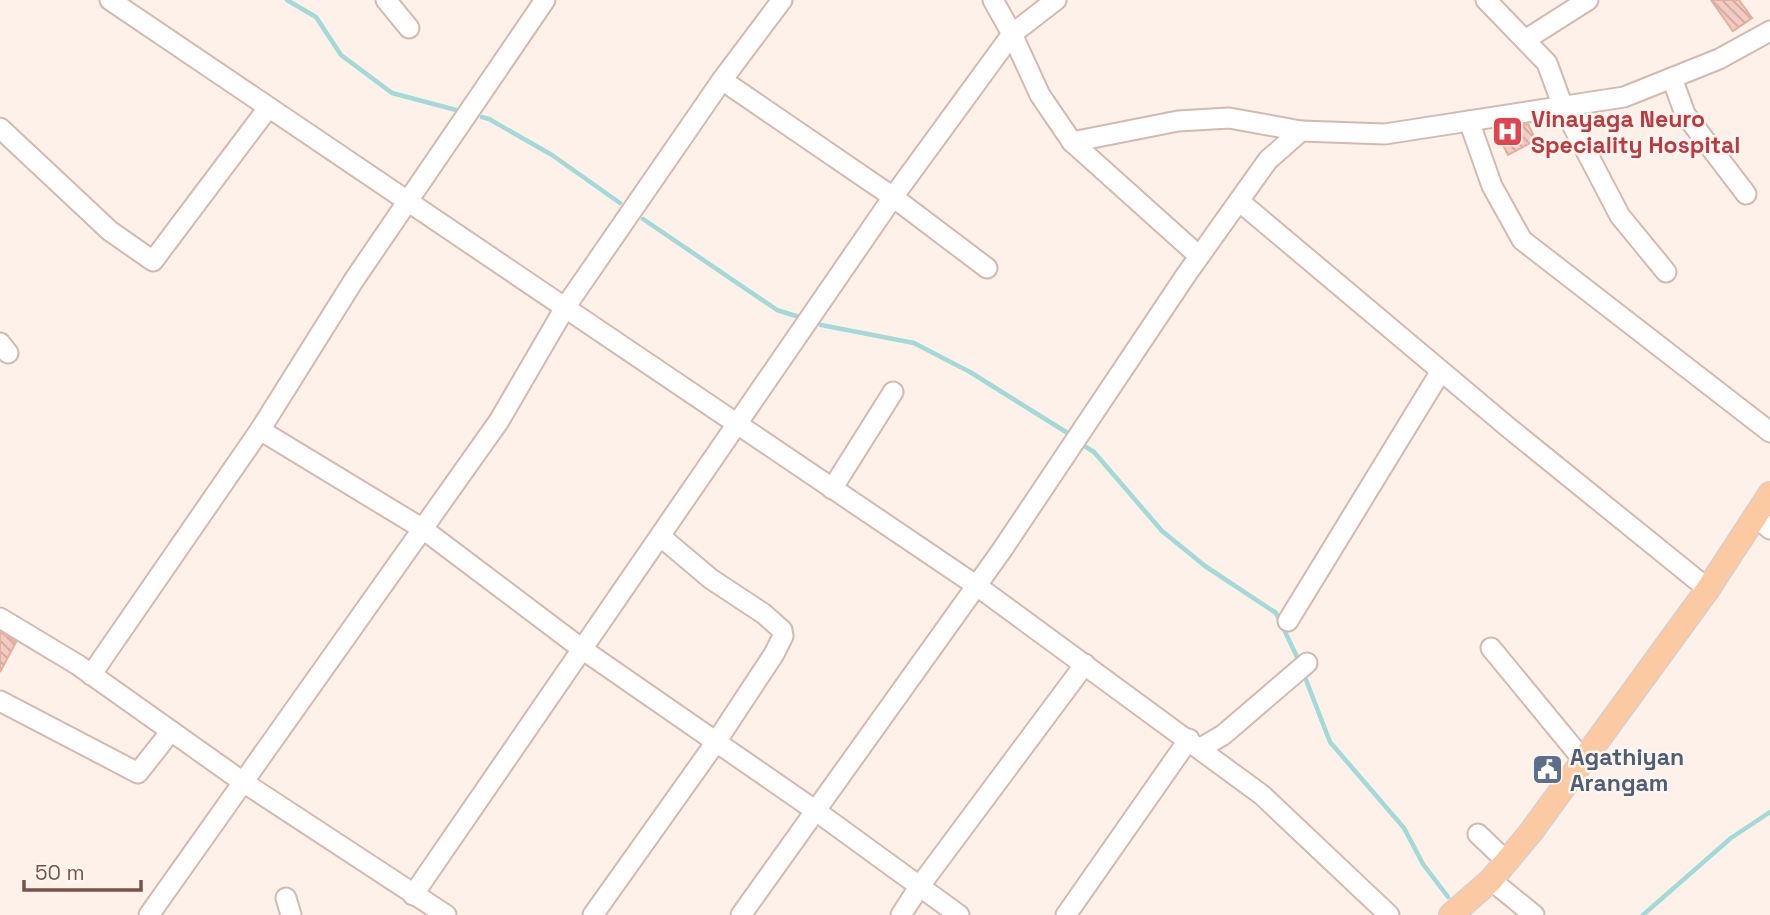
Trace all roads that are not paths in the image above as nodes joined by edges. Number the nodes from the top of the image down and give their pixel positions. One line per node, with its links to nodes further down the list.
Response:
1 (110, 0): 9 (street)
2 (386, 0): 10 (street)
3 (545, 0): 25 (street)
4 (782, 0): 15 (street)
5 (993, 0): 12 (street)
6 (1056, 0): 12 (street)
7 (1486, 0): 13 (street)
8 (1588, 0): 13 (street)
9 (134, 7): 17 (street)
10 (409, 28)
11 (1770, 31): 14 (street)
12 (1012, 34): 21 (street); 23 (street)
13 (1525, 40): 16 (street)
14 (1672, 78): 16 (street); 22 (street)
15 (722, 80): 23 (street); 29 (street)
16 (1563, 107): 18 (street); 28 (street)
17 (268, 108): 19 (street); 25 (street)
18 (1469, 121): 20 (street); 34 (street)
19 (0, 128)
20 (1301, 131): 21 (street); 24 (street)
21 (1072, 142): 26 (street)
22 (1746, 194)
23 (893, 197): 27 (street); 32 (street)
24 (1239, 201): 26 (street); 30 (street)
25 (409, 203): 29 (street); 33 (street)
26 (1199, 256): 40 (street)
27 (987, 268)
28 (1666, 272)
29 (566, 306): 32 (street); 38 (street)
30 (1441, 371): 41 (street); 43 (street)
31 (893, 392): 35 (street)
32 (737, 425): 35 (street); 39 (street)
33 (260, 430): 38 (street); 48 (street)
34 (1770, 432)
35 (832, 489): 40 (street)
36 (1770, 494): 37 (main road)
37 (1763, 523): 41 (main road)
38 (423, 529): 45 (street); 54 (street)
39 (660, 536): 45 (street); 51 (street)
40 (977, 586): 47 (street); 55 (street)
41 (1708, 589): 53 (main road)
42 (0, 618): 48 (street)
43 (1289, 621)
44 (1491, 648): 53 (street)
45 (582, 649): 51 (street); 59 (street)
46 (1307, 663): 52 (street)
47 (1084, 664): 52 (street); 58 (street)
48 (91, 675): 50 (street)
49 (0, 701): 50 (street)
50 (171, 731): 54 (street)
51 (716, 742): 55 (street); 62 (street)
52 (1195, 744): 66 (street); 67 (street)
53 (1584, 761): 57 (main road)
54 (243, 782): 59 (street); 60 (street)
55 (816, 811): 58 (street); 63 (street)
56 (1478, 834): 57 (street)
57 (1497, 873): 68 (main road); 69 (street)
58 (919, 887): 64 (street); 65 (street)
59 (413, 895): 61 (street)
60 (149, 915)
61 (446, 915)
62 (593, 915)
63 (741, 915)
64 (901, 915)
65 (959, 915)
66 (1066, 915)
67 (1389, 915)
68 (1451, 915)
69 (1534, 915)

